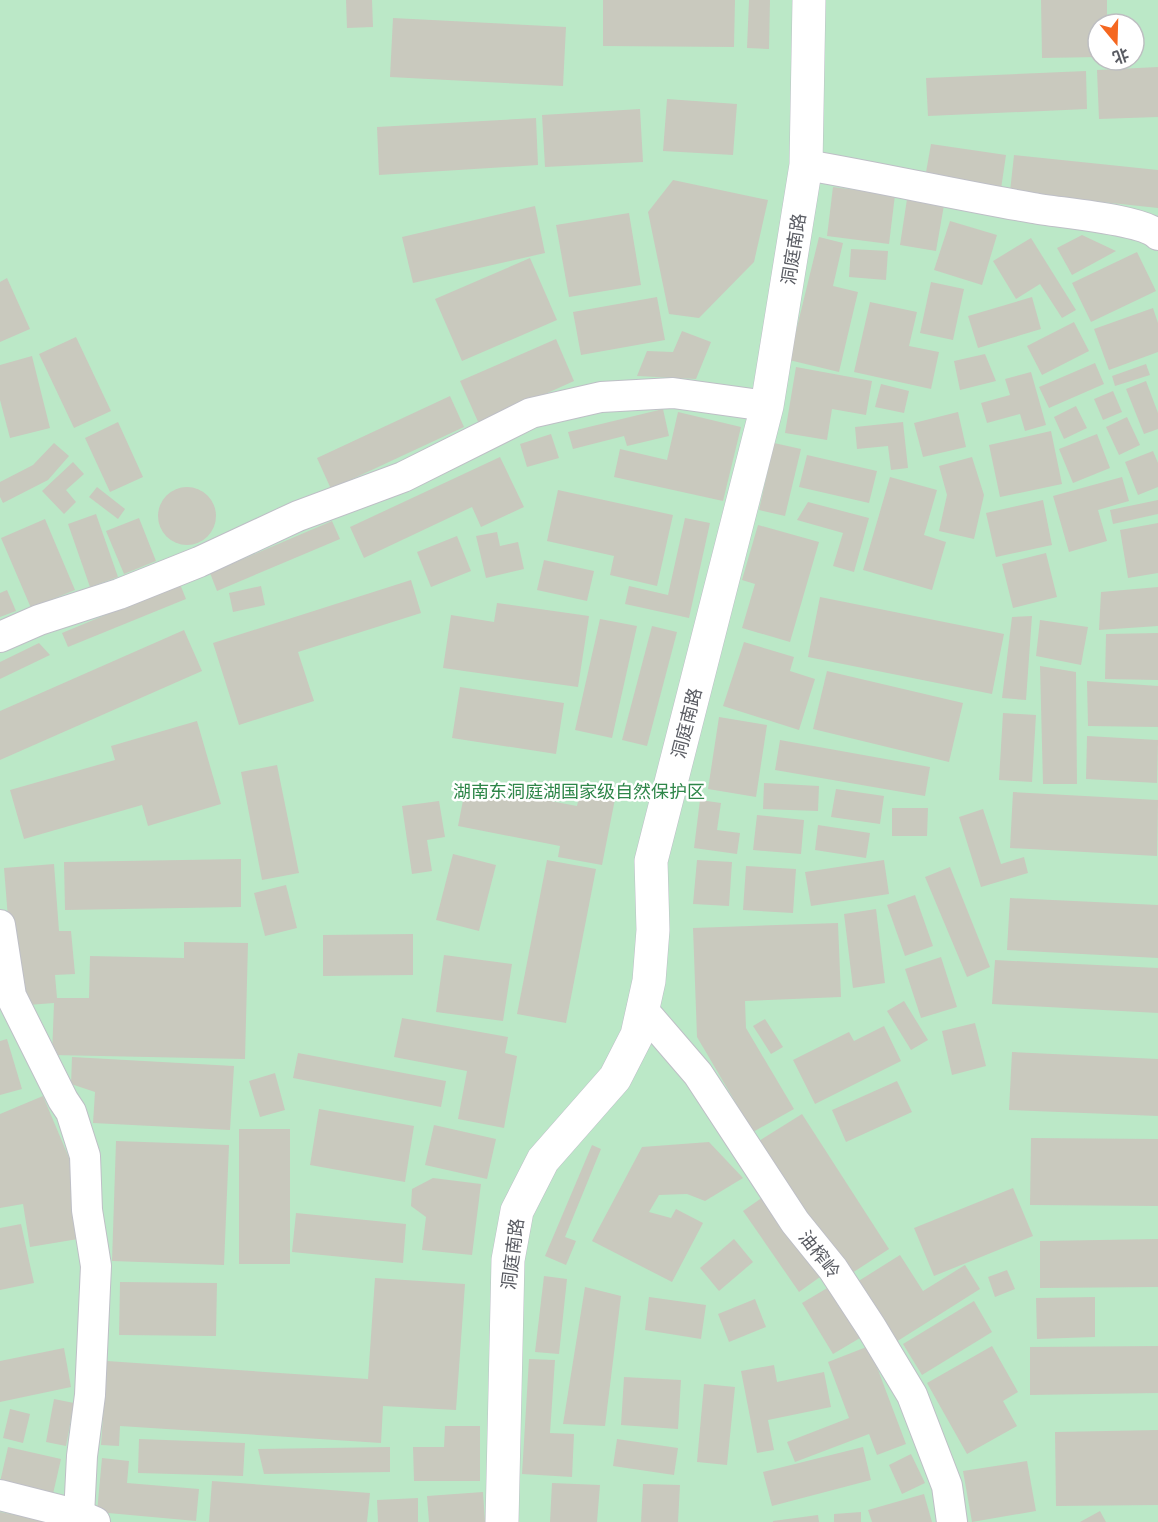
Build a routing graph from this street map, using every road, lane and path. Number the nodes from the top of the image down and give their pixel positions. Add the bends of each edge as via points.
1 (809, 0) edge
2 (806, 165) junction
3 (1158, 236) edge
4 (767, 406) junction
5 (0, 638) edge
6 (0, 925) edge
7 (642, 1009) junction
8 (0, 1495) edge
9 (87, 1518) edge
10 (502, 1522) edge
11 (952, 1522) edge

1 - 2 main road, 洞庭南路
2 - 3 street via 1108,219
2 - 4 main road, 洞庭南路
4 - 5 street via 673,393 601,397 531,413 402,477 298,516 199,562
4 - 7 main road, 洞庭南路 via 651,861 649,981
6 - 9 street via 11,996 71,1112 86,1156 87,1210 96,1266 90,1395 82,1456
7 - 10 main road, 洞庭南路 via 637,1035 615,1078 543,1160 517,1211 508,1260
7 - 11 street, 油榨岭 via 698,1074 895,1366 912,1395 947,1486
8 - 9 street

